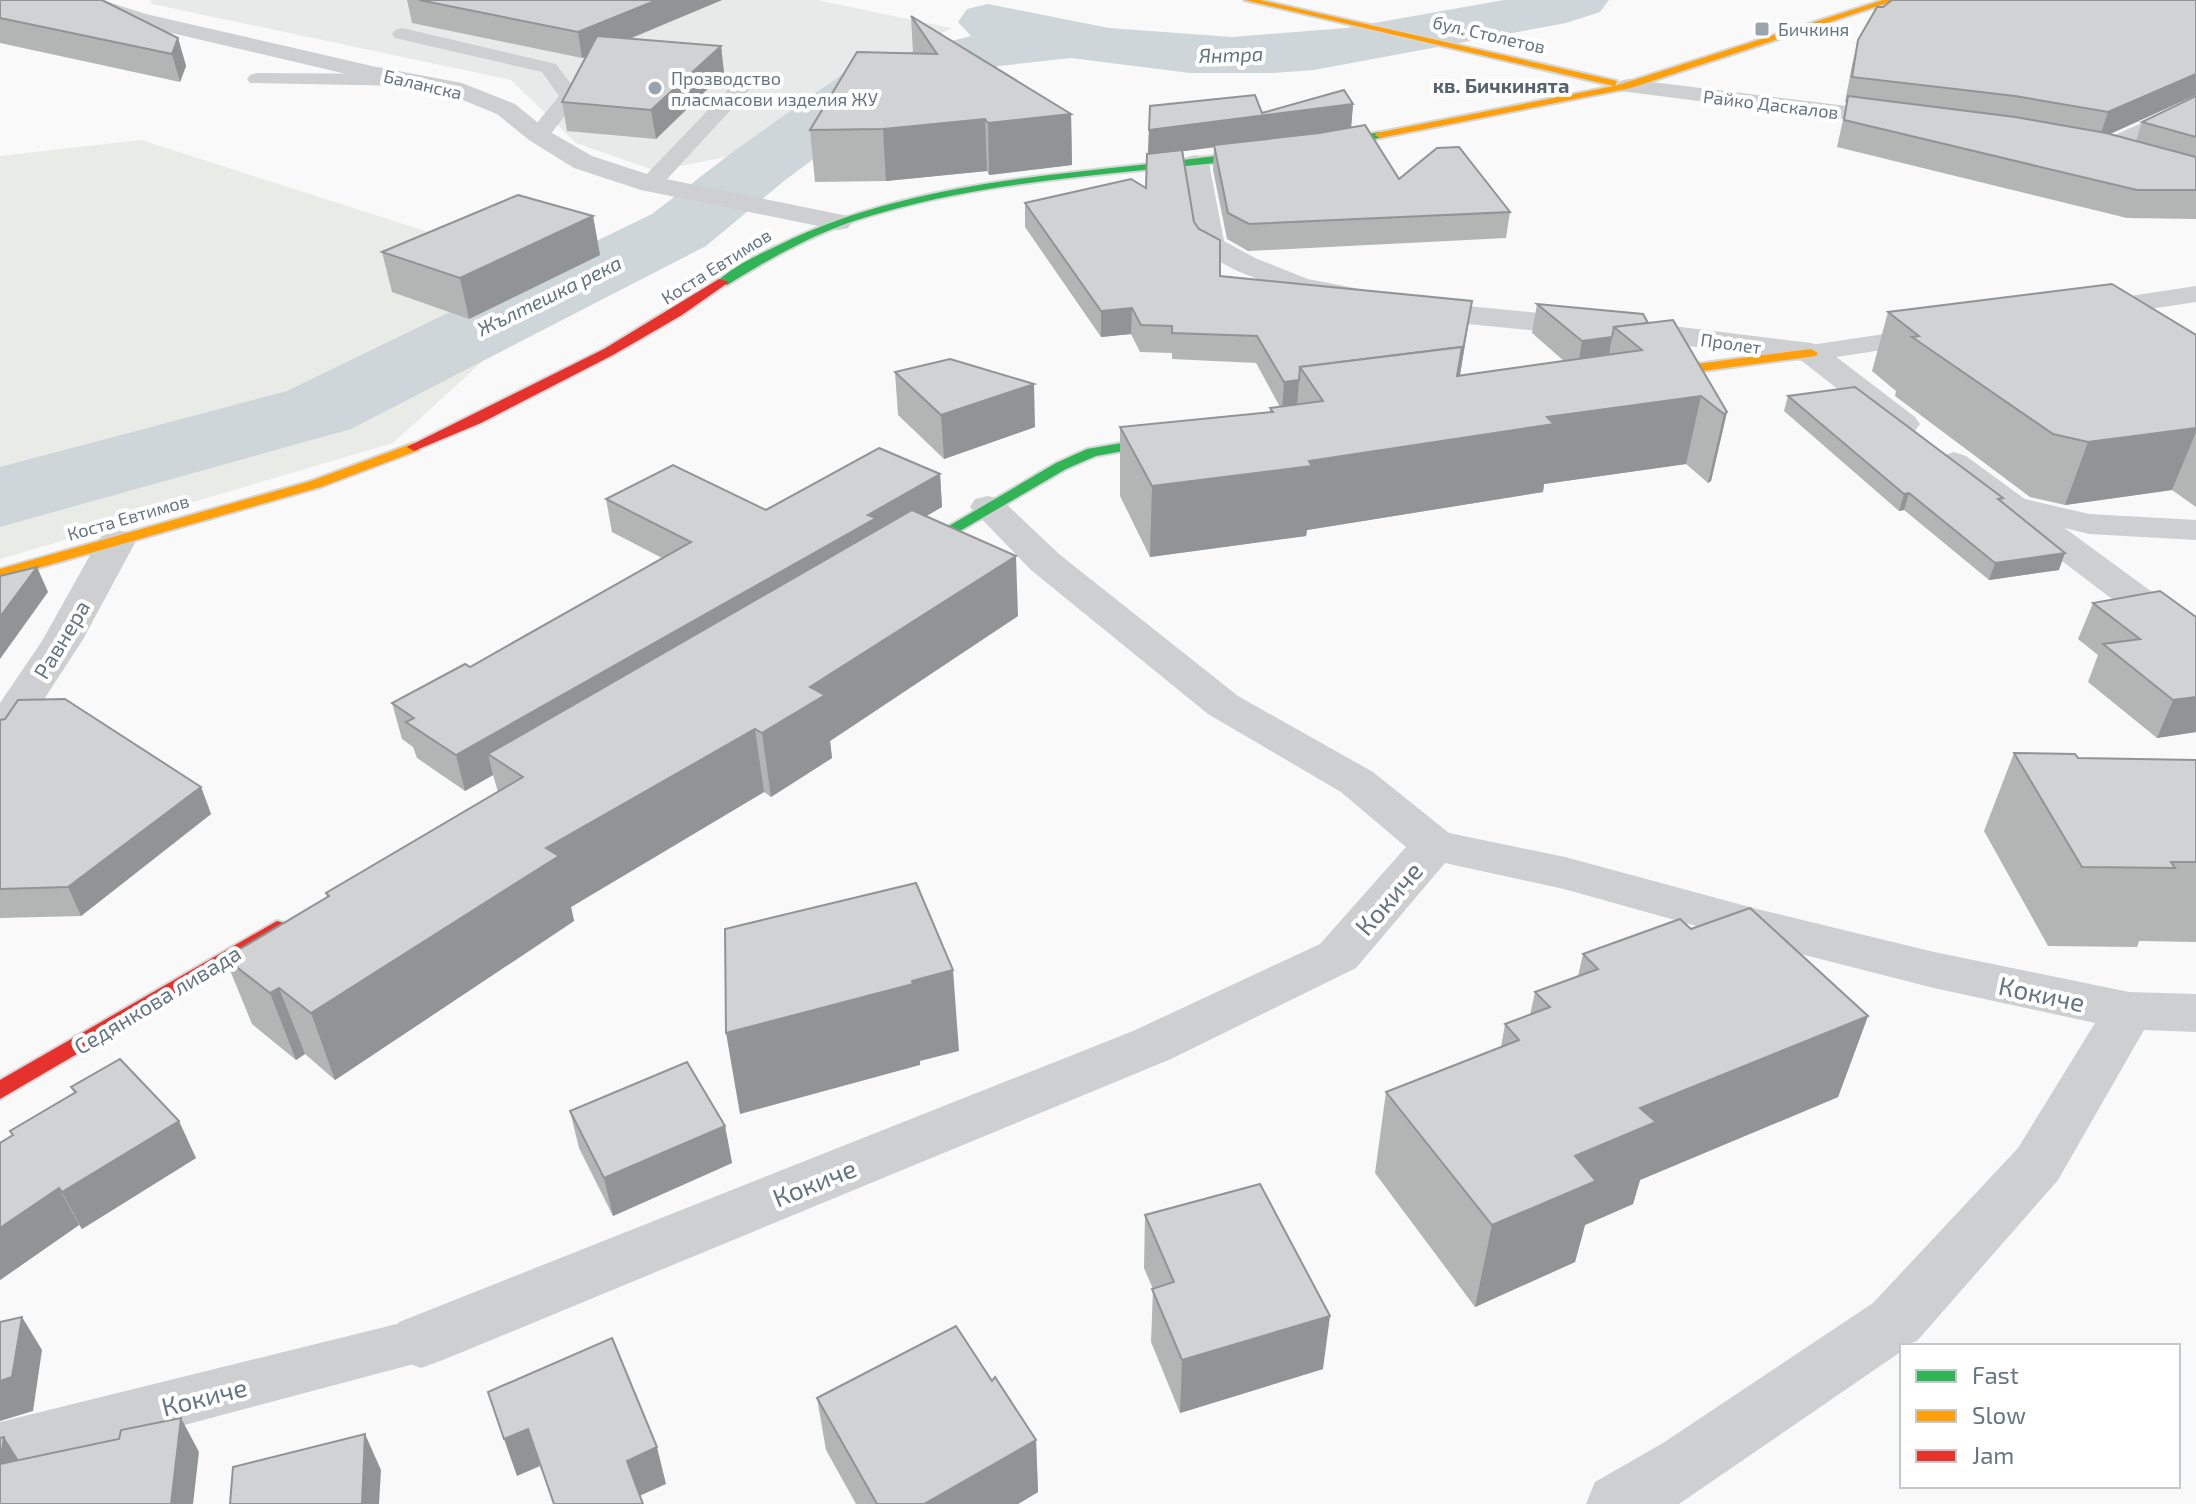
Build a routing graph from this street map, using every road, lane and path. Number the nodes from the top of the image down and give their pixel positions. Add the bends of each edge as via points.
1 (86, 0) edge
2 (1248, 0) edge
3 (1892, 0) edge
4 (402, 34) dead end
5 (257, 79) dead end
6 (409, 80) junction
7 (742, 86) dead end
8 (1628, 86) junction
9 (2196, 105) edge
10 (1930, 124) edge
11 (538, 135) junction
12 (2075, 145) edge
13 (2102, 150) junction
14 (2144, 162) edge
15 (1196, 163) junction
16 (662, 186) junction
17 (838, 222) junction
18 (2196, 294) edge
19 (2057, 315) edge
20 (1949, 332) edge
21 (1811, 353) junction
22 (1623, 378) edge
23 (1201, 434) edge
24 (2008, 504) junction
25 (988, 507) junction
26 (2196, 530) edge
27 (117, 541) junction
28 (878, 572) edge
29 (0, 574) edge
30 (2196, 643) edge
31 (0, 735) edge
32 (1434, 845) junction
33 (288, 921) edge
34 (2129, 1011) junction
35 (2196, 1013) edge
36 (0, 1091) edge
37 (421, 1341) joint
38 (0, 1448) edge
39 (1619, 1504) edge

1 - 6 street, Баланска via 141,19
2 - 8 main road, бул. Столетов
3 - 8 main road, Коста Евтимов
4 - 11 lane via 549,68 570,96
5 - 6 lane
6 - 11 street, Баланска via 454,88 506,109
7 - 16 lane
8 - 10 street, Райко Даскалов
8 - 15 main road, Коста Евтимов via 1317,147
9 - 13 street
11 - 16 street, Баланска via 583,162
12 - 13 street
13 - 14 street
15 - 17 main road, Коста Евтимов via 978,187 900,202
15 - 21 street, Пролет via 1210,245 1300,286 1427,311
16 - 17 street, Баланска
17 - 27 main road, Коста Евтимов via 747,266 678,314 605,355 446,435 316,484
18 - 19 lane
20 - 21 lane
21 - 22 main road
21 - 24 street
23 - 25 main road via 1092,452
24 - 26 lane via 2089,524
24 - 30 street
25 - 28 main road
25 - 32 street via 1045,562 1223,705 1357,782
27 - 29 main road, Коста Евтимов
27 - 31 street, Равнера via 62,641
32 - 34 street, Кокиче via 1565,873 1934,970
32 - 37 street, Кокиче via 1338,956 1152,1045
33 - 36 main road, Седянкова ливада
34 - 35 street
34 - 39 street via 2038,1164 1895,1322
37 - 38 lane, Кокиче

